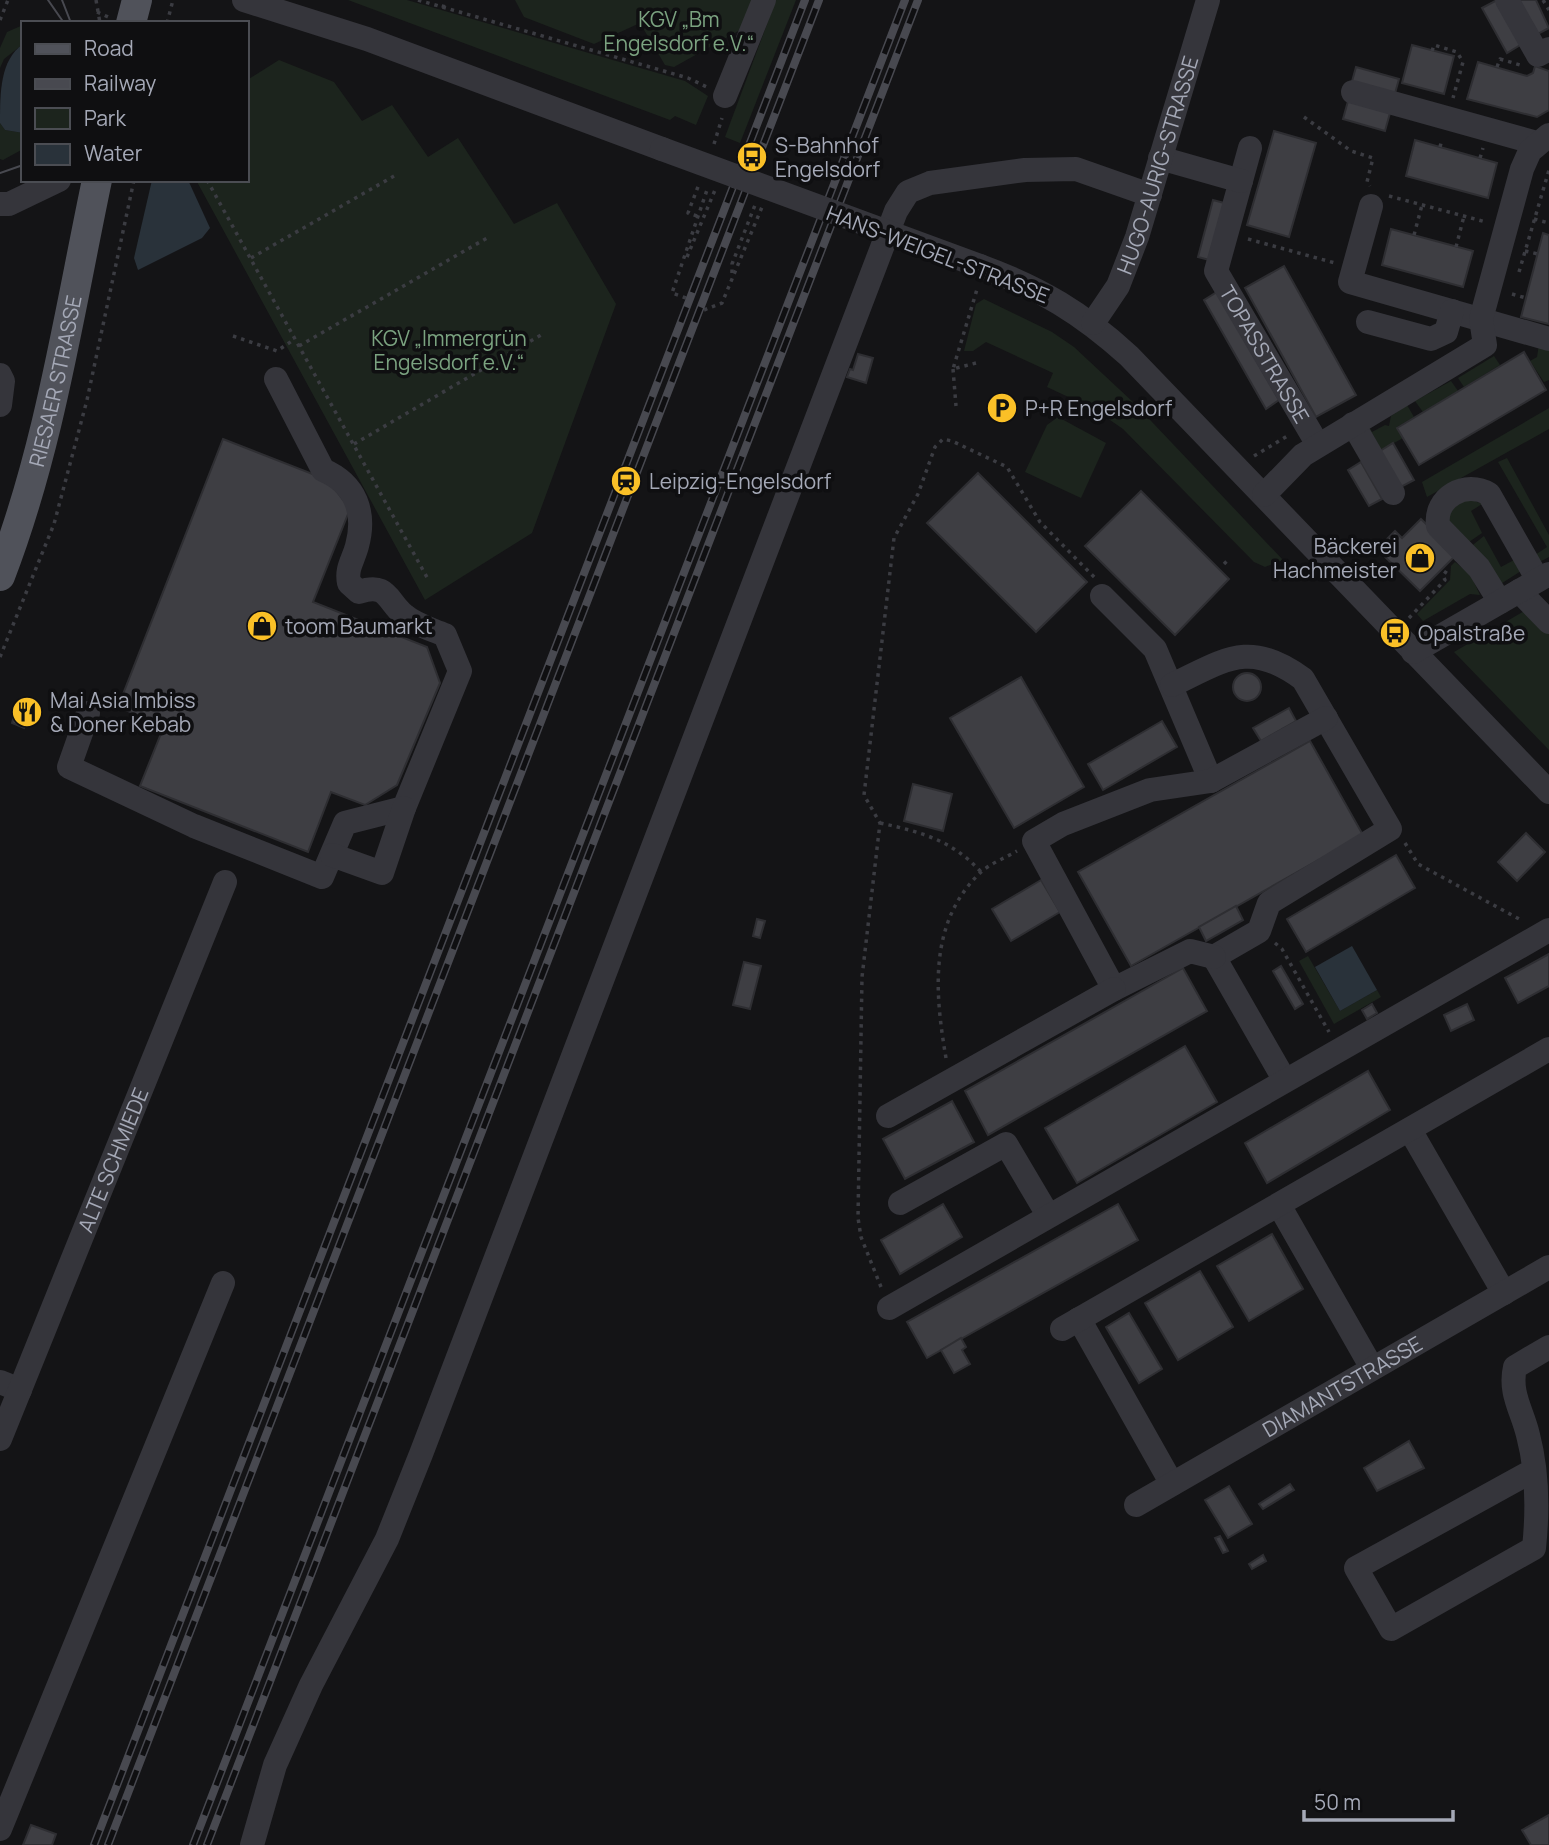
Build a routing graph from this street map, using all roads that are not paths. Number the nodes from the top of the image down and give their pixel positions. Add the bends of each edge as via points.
1 (137, 0) edge
2 (244, 0) edge
3 (764, 0) edge
4 (1208, 0) edge
5 (1507, 0) edge
6 (132, 21) edge
7 (1544, 52) edge
8 (1353, 92) dead end
9 (725, 96) road end
10 (1543, 139) edge
11 (1250, 148) dead end
12 (1160, 158) junction
13 (1241, 181) junction
14 (55, 182) edge
15 (97, 182) edge
16 (1150, 195) junction
17 (1378, 198) road end
18 (0, 204) edge
19 (1452, 311) junction
20 (1481, 319) junction
21 (1368, 322) dead end
22 (1093, 323) junction
23 (1549, 339) edge
24 (0, 375) edge
25 (276, 379) dead end
26 (0, 405) edge
27 (1353, 424) junction
28 (1318, 445) junction
29 (1393, 493) dead end
30 (1264, 495) junction
31 (0, 576) edge
32 (1527, 587) edge
33 (1102, 596) road end
34 (1549, 622) edge
35 (1413, 652) junction
36 (1172, 685) junction
37 (88, 713) dead end
38 (1326, 718) junction
39 (1211, 780) junction
40 (1549, 792) edge
41 (404, 808) junction
42 (332, 855) junction
43 (225, 882) dead end
44 (1541, 935) edge
45 (1214, 957) junction
46 (1114, 989) junction
47 (1549, 1049) edge
48 (1284, 1079) junction
49 (888, 1116) dead end
50 (1410, 1130) junction
51 (900, 1203) dead end
52 (1279, 1205) junction
53 (1048, 1216) junction
54 (1549, 1267) edge
55 (223, 1283) dead end
56 (1504, 1293) junction
57 (889, 1308) road end
58 (1549, 1348) edge
59 (1372, 1368) junction
60 (10, 1386) edge
61 (0, 1439) edge
62 (1534, 1470) junction
63 (1172, 1483) junction
64 (1136, 1505) dead end
65 (0, 1829) edge
66 (251, 1845) edge

1 - 6 main road
2 - 22 street, HANS-WEIGEL-STRASSE, bridge via 367,39 982,267 1043,292
3 - 9 street
4 - 12 street, HUGO-AURIG-STRASSE
5 - 7 street
8 - 10 street, TOPASSTRASSE
10 - 20 street, TOPASSTRASSE via 1522,169
11 - 13 street, TOPASSTRASSE
12 - 13 street
12 - 16 street, HUGO-AURIG-STRASSE
13 - 28 street, TOPASSTRASSE via 1216,271
14 - 18 street
15 - 31 main road, RIESAER STRASSE via 43,439
16 - 22 street, HUGO-AURIG-STRASSE via 1118,286
16 - 66 street via 1076,169 1025,170 930,183 908,192 896,211 421,1454 387,1539 275,1765
17 - 19 street via 1350,282
19 - 20 street
19 - 21 street via 1446,332 1431,340
20 - 23 street
20 - 27 street, TOPASSTRASSE via 1485,345
22 - 30 street, HANS-WEIGEL-STRASSE
24 - 26 street
25 - 41 street via 323,470 352,489 360,508 357,548 346,571 349,583 359,592 380,590 413,622 445,635 460,671
27 - 28 street, TOPASSTRASSE
27 - 29 street
28 - 30 street, TOPASSTRASSE
30 - 35 street, HANS-WEIGEL-STRASSE
32 - 32 street via 1479,568 1438,526 1441,507 1453,493 1469,487 1489,494
32 - 34 street
32 - 35 street
33 - 36 street via 1155,649
35 - 40 street, HANS-WEIGEL-STRASSE
36 - 38 street via 1232,656 1259,658 1284,665 1303,680
36 - 39 street
37 - 42 street via 68,767 194,826 323,877
38 - 39 street
38 - 45 street via 1390,830 1269,903 1259,931
39 - 46 street via 1150,790 1063,824 1034,841
41 - 42 street via 345,823
41 - 42 street via 382,873
43 - 60 street, ALTE SCHMIEDE
44 - 48 street
45 - 46 street via 1190,951
45 - 48 street
46 - 49 street
47 - 50 street
48 - 53 street
50 - 52 street
50 - 56 street
51 - 53 street via 1006,1144
52 - 59 street
52 - 63 street via 1070,1324
53 - 57 street
54 - 56 street, DIAMANTSTRASSE
55 - 65 street
56 - 59 street, DIAMANTSTRASSE
58 - 62 street via 1515,1367 1511,1384 1528,1434
59 - 63 street, DIAMANTSTRASSE
60 - 61 street, ALTE SCHMIEDE
62 - 62 street via 1356,1569 1391,1629 1534,1548 1539,1505
63 - 64 street, DIAMANTSTRASSE

